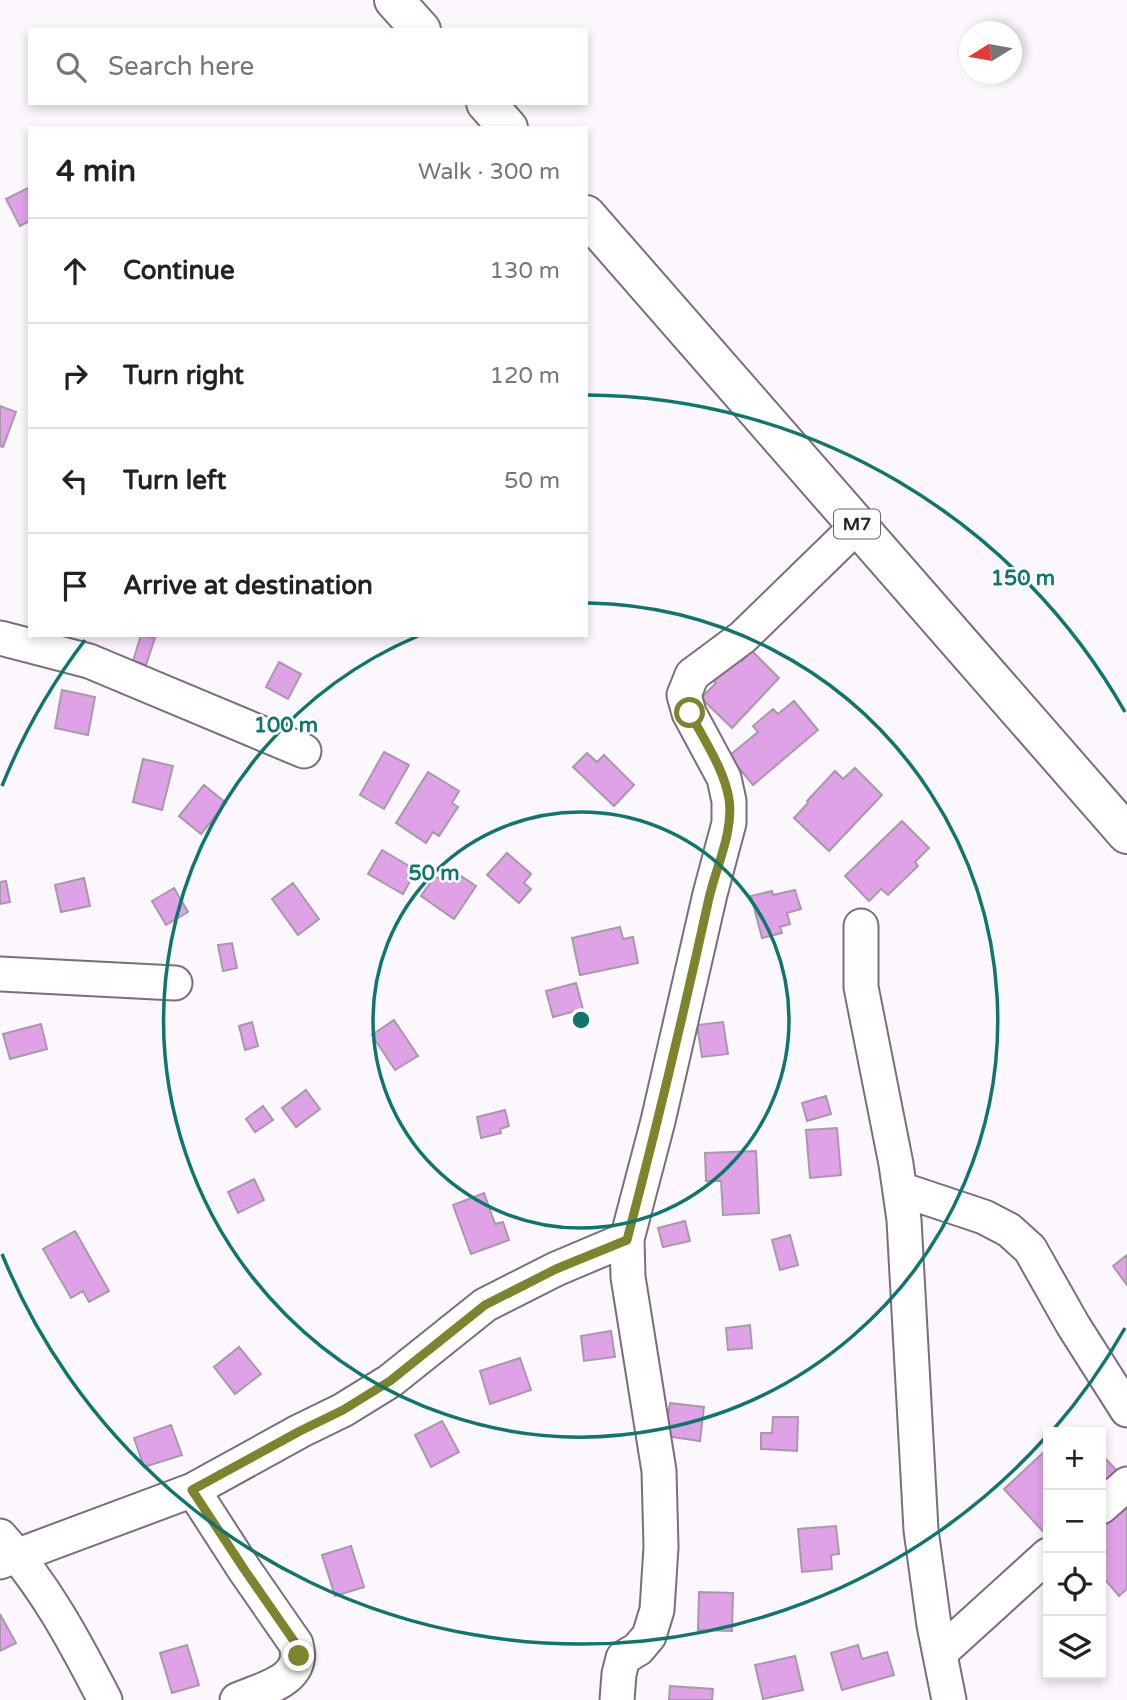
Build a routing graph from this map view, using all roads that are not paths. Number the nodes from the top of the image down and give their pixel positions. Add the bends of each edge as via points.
1 (394, 0) edge
2 (419, 28) edge
3 (488, 105) edge
4 (506, 126) edge
5 (588, 217) edge
6 (858, 526) junction
7 (0, 638) edge
8 (304, 751) dead end
9 (1127, 834) edge
10 (861, 926) dead end
11 (0, 974) edge
12 (175, 983) dead end
13 (900, 1189) junction
14 (627, 1240) junction
15 (1127, 1410) edge
16 (1127, 1483) edge
17 (192, 1490) junction
18 (1106, 1502) edge
19 (6, 1551) edge
20 (1043, 1560) edge
21 (940, 1653) junction
22 (106, 1700) edge
23 (237, 1700) edge
24 (617, 1700) edge
25 (949, 1700) edge

1 - 2 main road
3 - 4 main road
5 - 6 main road, M7
6 - 9 main road, M7
6 - 14 street via 743,637 692,675 684,695 724,778 729,823
7 - 8 street via 89,661
10 - 13 street via 861,987
11 - 12 street
13 - 15 street via 984,1217 1009,1230 1030,1249
13 - 21 street via 921,1530
14 - 17 street via 485,1305 390,1381
14 - 24 street via 628,1277 659,1471 660,1547 657,1611 649,1636 623,1658
16 - 18 street
17 - 19 street
17 - 23 street via 296,1644 299,1656 295,1670 277,1683
19 - 22 street via 64,1621
20 - 21 street
21 - 25 street

